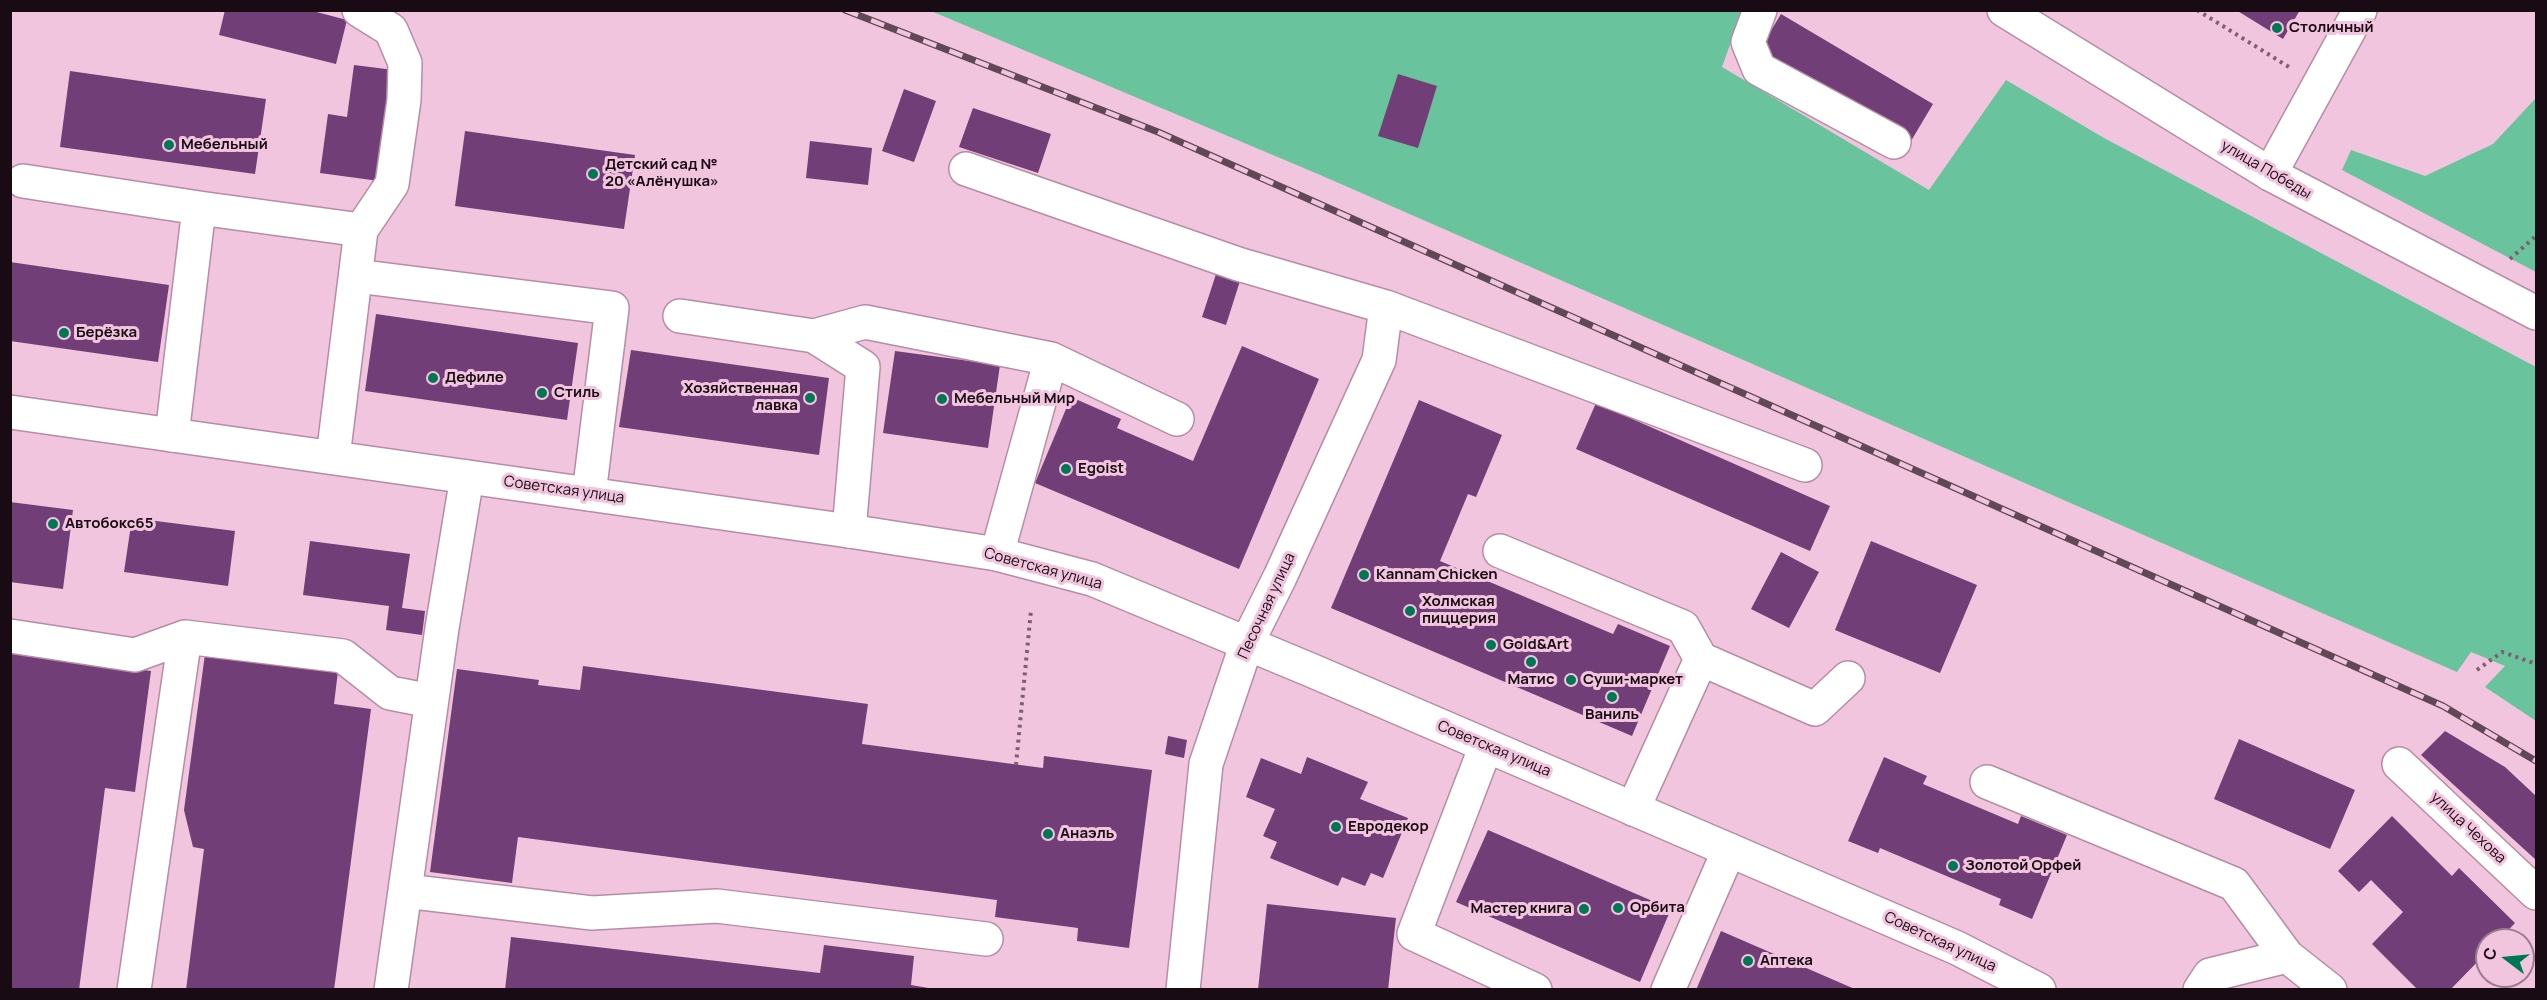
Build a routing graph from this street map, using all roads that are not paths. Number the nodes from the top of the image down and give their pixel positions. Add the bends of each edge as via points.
1 (359, 10) edge
2 (1760, 10) edge
3 (2004, 10) edge
4 (2360, 10) edge
5 (1894, 142) dead end
6 (966, 169) dead end
7 (2270, 174) junction
8 (23, 182) dead end
9 (199, 208) junction
10 (362, 230) junction
11 (356, 276) junction
12 (1386, 307) junction
13 (2536, 313) edge
14 (680, 316) dead end
15 (814, 336) junction
16 (1051, 359) junction
17 (10, 412) edge
18 (1178, 419) dead end
19 (172, 435) junction
20 (333, 457) junction
21 (1805, 465) dead end
22 (467, 477) junction
23 (589, 494) junction
24 (849, 531) junction
25 (1500, 551) dead end
26 (997, 554) junction
27 (10, 636) edge
28 (185, 637) junction
29 (1246, 643) junction
30 (1701, 659) junction
31 (1848, 678) dead end
32 (431, 701) junction
33 (1486, 746) junction
34 (2399, 764) dead end
35 (1987, 782) dead end
36 (1633, 809) junction
37 (1729, 850) junction
38 (405, 891) junction
39 (2536, 893) edge
40 (986, 939) dead end
41 (2288, 956) junction
42 (134, 990) edge
43 (391, 990) edge
44 (1183, 990) edge
45 (1535, 990) edge
46 (1668, 990) edge
47 (2038, 990) edge
48 (2200, 990) edge
49 (2330, 990) edge

1 - 10 main road via 391,30 405,63 392,184
2 - 5 main road via 1748,42 1759,69
3 - 7 main road, улица Победы
4 - 7 main road
6 - 12 main road via 1238,264
7 - 13 main road, улица Победы
8 - 9 main road
9 - 10 main road
9 - 19 main road
10 - 11 main road
11 - 20 main road
11 - 23 main road via 612,308
12 - 21 main road
12 - 29 main road, Песочная улица via 1379,360
14 - 15 main road
15 - 16 main road via 865,322
15 - 24 main road via 863,367
16 - 18 main road
16 - 26 main road
17 - 19 main road, Советская улица
19 - 20 main road, Советская улица
20 - 22 main road, Советская улица
22 - 23 main road, Советская улица
22 - 32 main road
23 - 24 main road, Советская улица
24 - 26 main road, Советская улица
25 - 30 main road via 1683,627
26 - 29 main road, Советская улица via 1092,579
27 - 28 main road via 135,655
28 - 32 main road via 343,656 390,693
28 - 42 main road
29 - 33 main road, Советская улица
29 - 44 main road, Песочная улица via 1206,764
30 - 31 main road via 1815,709
30 - 36 main road
32 - 38 main road
33 - 36 main road, Советская улица
33 - 45 main road via 1414,934
34 - 39 main road, улица Чехова
35 - 41 main road via 2234,884
36 - 37 main road, Советская улица
37 - 46 main road
37 - 47 main road, Советская улица via 1957,948
38 - 40 main road via 592,913 717,906
38 - 43 main road
41 - 48 main road via 2210,975
41 - 49 main road

